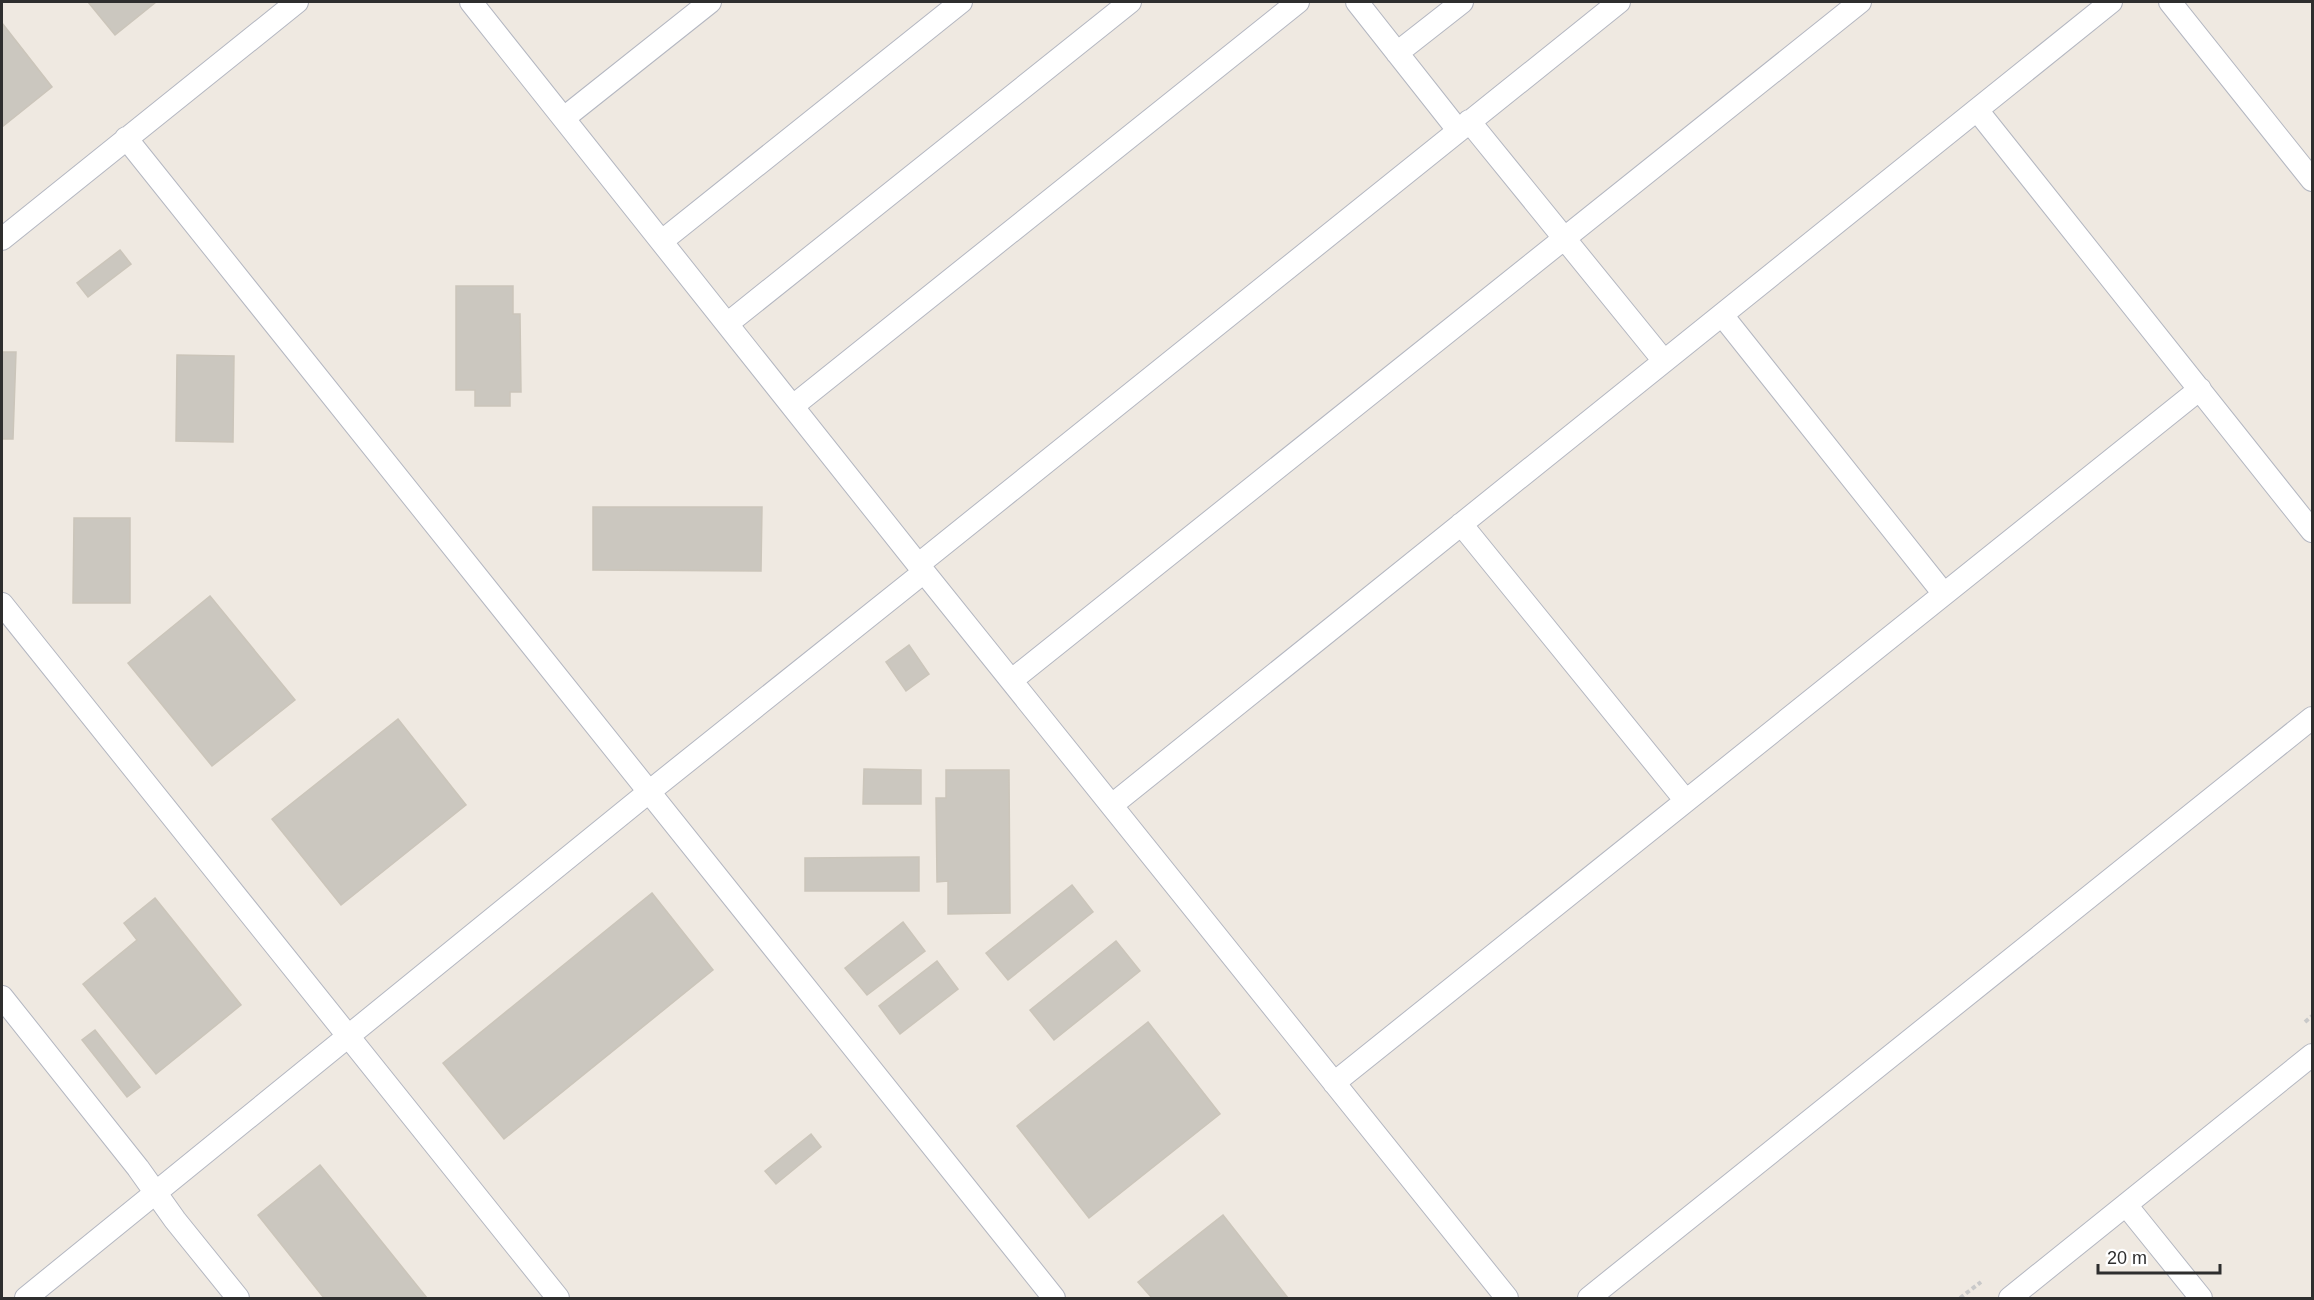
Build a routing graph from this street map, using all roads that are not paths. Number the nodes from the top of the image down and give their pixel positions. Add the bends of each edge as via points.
1 (297, 2) edge
2 (471, 2) edge
3 (710, 2) edge
4 (961, 2) edge
5 (1130, 2) edge
6 (1298, 2) edge
7 (1357, 2) edge
8 (1462, 2) edge
9 (1619, 2) edge
10 (1860, 2) edge
11 (2111, 2) edge
12 (2170, 2) edge
13 (1397, 53) junction
14 (1977, 110) junction
15 (564, 118) junction
16 (1463, 126) junction
17 (126, 138) junction
18 (2313, 180) edge
19 (1564, 238) junction
20 (2, 239) edge
21 (662, 241) junction
22 (1722, 315) junction
23 (727, 324) junction
24 (1664, 361) junction
25 (2200, 389) junction
26 (793, 406) junction
27 (1461, 524) junction
28 (2313, 531) edge
29 (921, 568) junction
30 (1944, 594) junction
31 (2, 604) edge
32 (1012, 680) junction
33 (2313, 718) edge
34 (650, 791) junction
35 (1686, 801) junction
36 (1112, 806) junction
37 (2, 997) edge
38 (348, 1036) junction
39 (2313, 1055) edge
40 (1334, 1083) junction
41 (156, 1192) junction
42 (2126, 1205) junction
43 (26, 1299) edge
44 (238, 1299) edge
45 (558, 1299) edge
46 (1054, 1299) edge
47 (1507, 1299) edge
48 (1589, 1299) edge
49 (2010, 1299) edge
50 (2201, 1299) edge

1 - 17 lane
2 - 15 lane
3 - 15 lane
4 - 21 lane
5 - 23 lane
6 - 26 lane
7 - 13 lane
8 - 13 lane
9 - 16 lane
10 - 19 lane
11 - 14 lane
12 - 18 lane
13 - 16 lane
14 - 22 lane
14 - 25 lane
15 - 21 lane
16 - 19 lane
16 - 29 lane
17 - 20 lane
17 - 34 lane
19 - 24 lane
19 - 32 lane
21 - 23 lane
22 - 24 lane
22 - 30 lane
23 - 26 lane
24 - 27 lane
25 - 28 lane
25 - 30 lane
26 - 29 lane
27 - 35 lane
27 - 36 lane
29 - 32 lane
29 - 34 lane
30 - 35 lane
31 - 38 lane
32 - 36 lane
33 - 48 lane
34 - 38 lane
34 - 46 lane
35 - 40 lane
36 - 40 lane
37 - 41 lane
38 - 41 lane
38 - 45 lane
39 - 42 lane
40 - 47 lane
41 - 43 lane
41 - 44 lane
42 - 49 lane
42 - 50 lane

